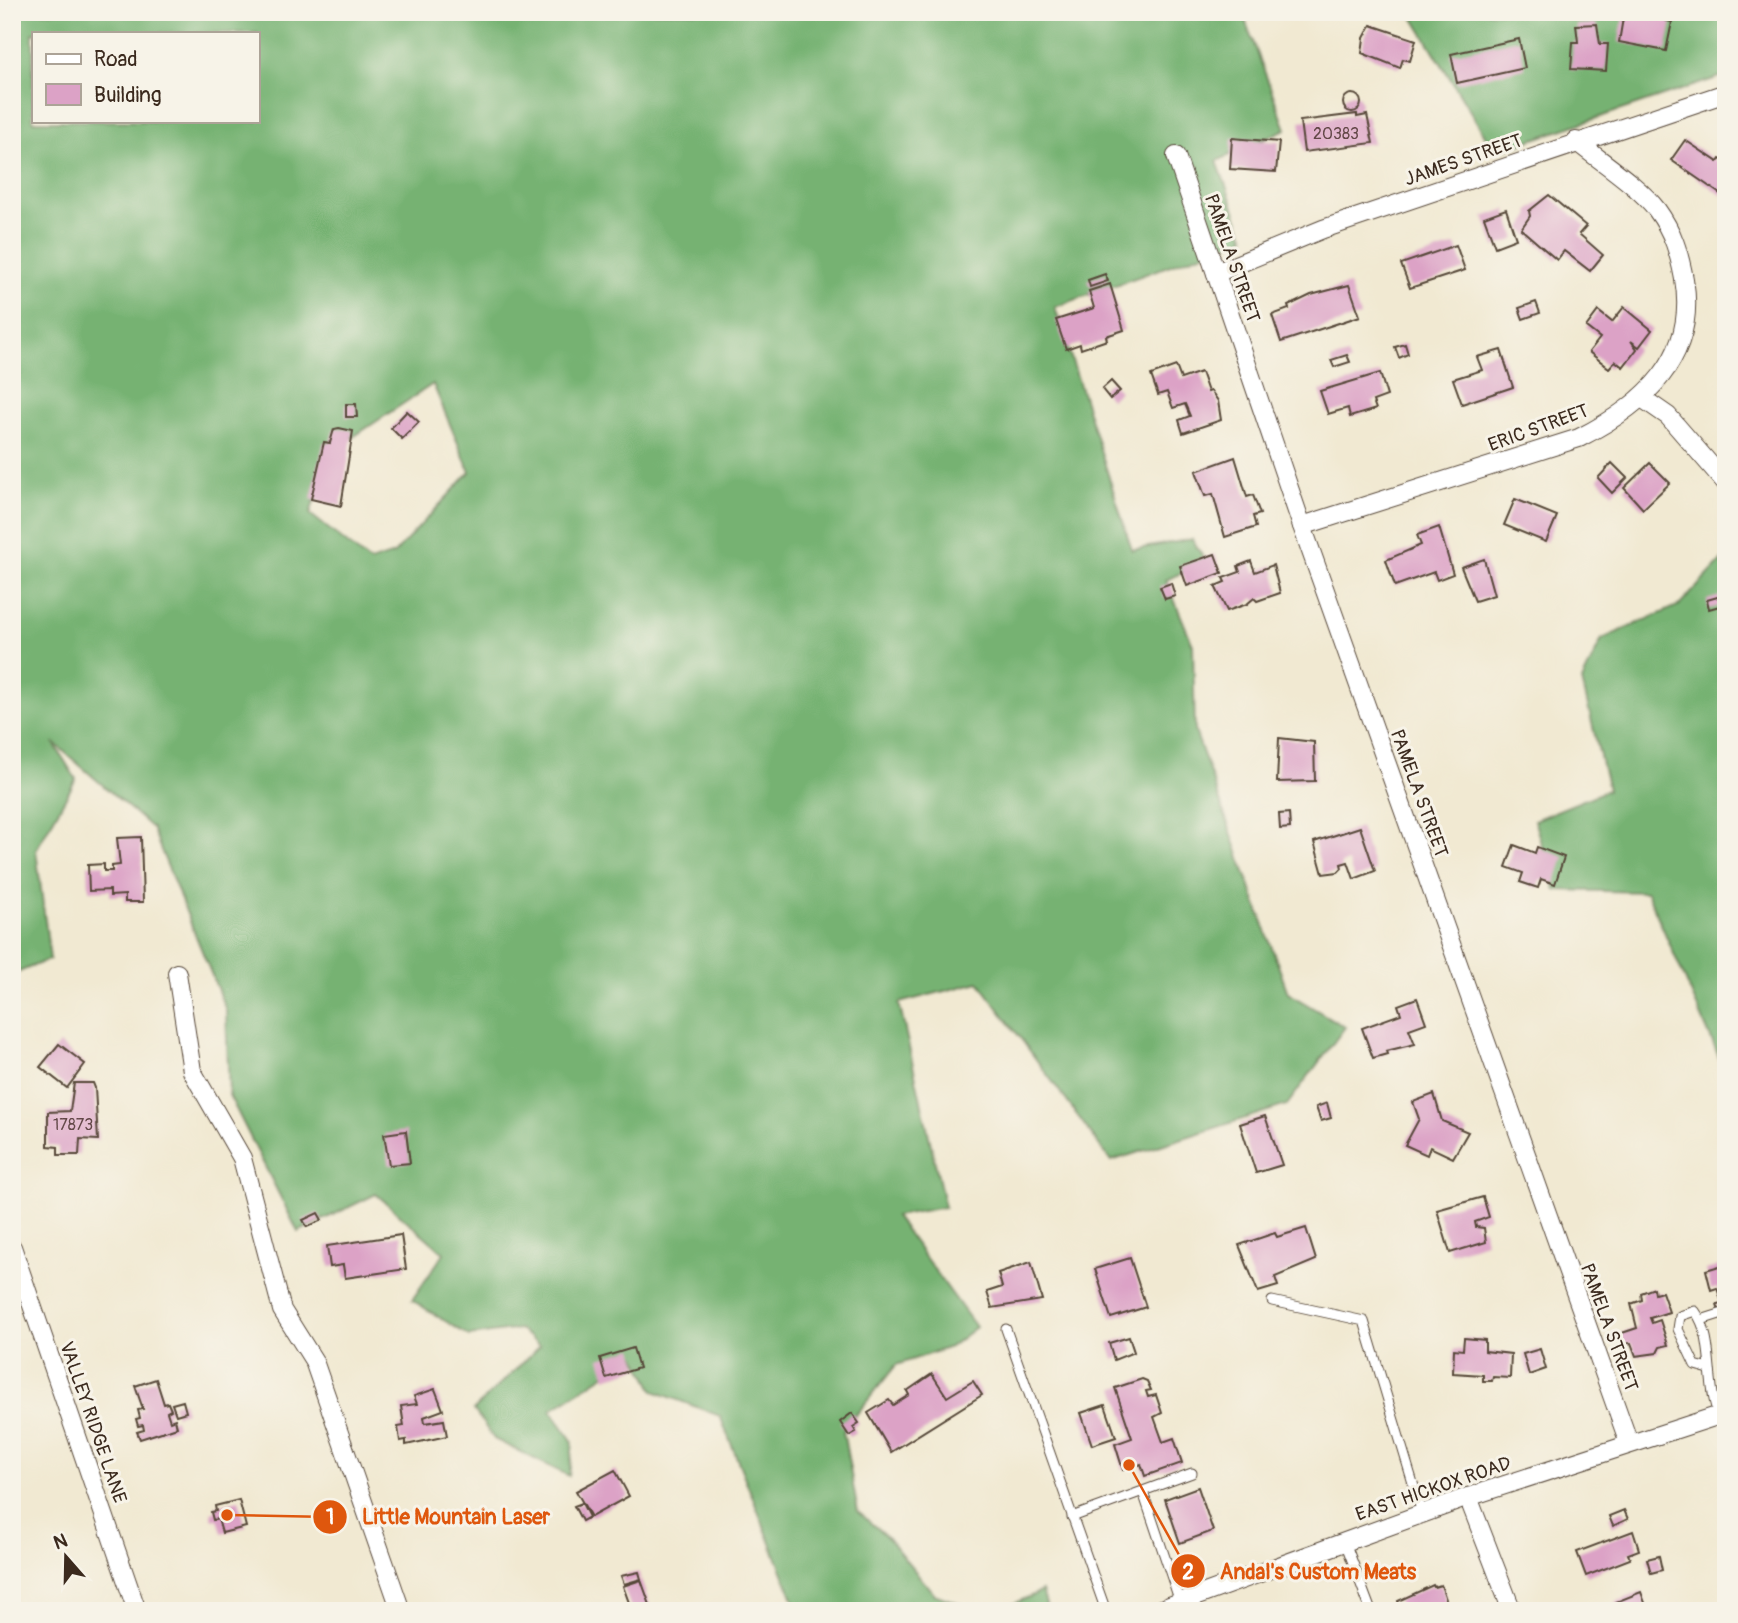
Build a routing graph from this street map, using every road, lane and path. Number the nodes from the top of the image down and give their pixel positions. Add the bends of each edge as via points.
1 (1726, 93) edge
2 (1576, 141) junction
3 (1176, 156) dead end
4 (1216, 273) junction
5 (1642, 398) junction
6 (1726, 483) edge
7 (1302, 526) junction
8 (177, 973) dead end
9 (12, 1247) edge
10 (1272, 1301) dead end
11 (1726, 1312) edge
12 (1701, 1320) junction
13 (1006, 1329) dead end
14 (1709, 1368) junction
15 (1723, 1419) edge
16 (1629, 1443) junction
17 (1192, 1473) dead end
18 (1143, 1492) junction
19 (1468, 1497) junction
20 (1422, 1513) junction
21 (1072, 1517) junction
22 (1345, 1542) junction
23 (1180, 1602) junction
24 (137, 1611) edge
25 (401, 1611) edge
26 (1106, 1611) edge
27 (1156, 1611) edge
28 (1371, 1611) edge
29 (1512, 1611) edge

1 - 2 street, JAMES STREET
2 - 4 street, JAMES STREET via 1323,229
2 - 5 street, ERIC STREET via 1656,208 1678,244 1687,295 1685,328 1666,370
3 - 4 street, PAMELA STREET
4 - 7 street, PAMELA STREET
5 - 6 street via 1668,416
5 - 7 street, ERIC STREET via 1579,438
7 - 16 street, PAMELA STREET
8 - 25 street via 192,1071 243,1158 282,1310 314,1361
9 - 24 street, VALLEY RIDGE LANE
10 - 20 lane via 1364,1321
11 - 12 lane
12 - 14 lane
12 - 14 lane via 1695,1311 1689,1311 1680,1316 1678,1329 1695,1366
13 - 21 lane
14 - 15 lane
15 - 16 street, EAST HICKOX ROAD
16 - 19 street, EAST HICKOX ROAD
17 - 18 lane
18 - 21 lane
18 - 23 lane
19 - 20 street, EAST HICKOX ROAD
19 - 29 street
20 - 22 street, EAST HICKOX ROAD
21 - 26 lane
22 - 23 street, EAST HICKOX ROAD
22 - 28 lane
23 - 27 street, EAST HICKOX ROAD

